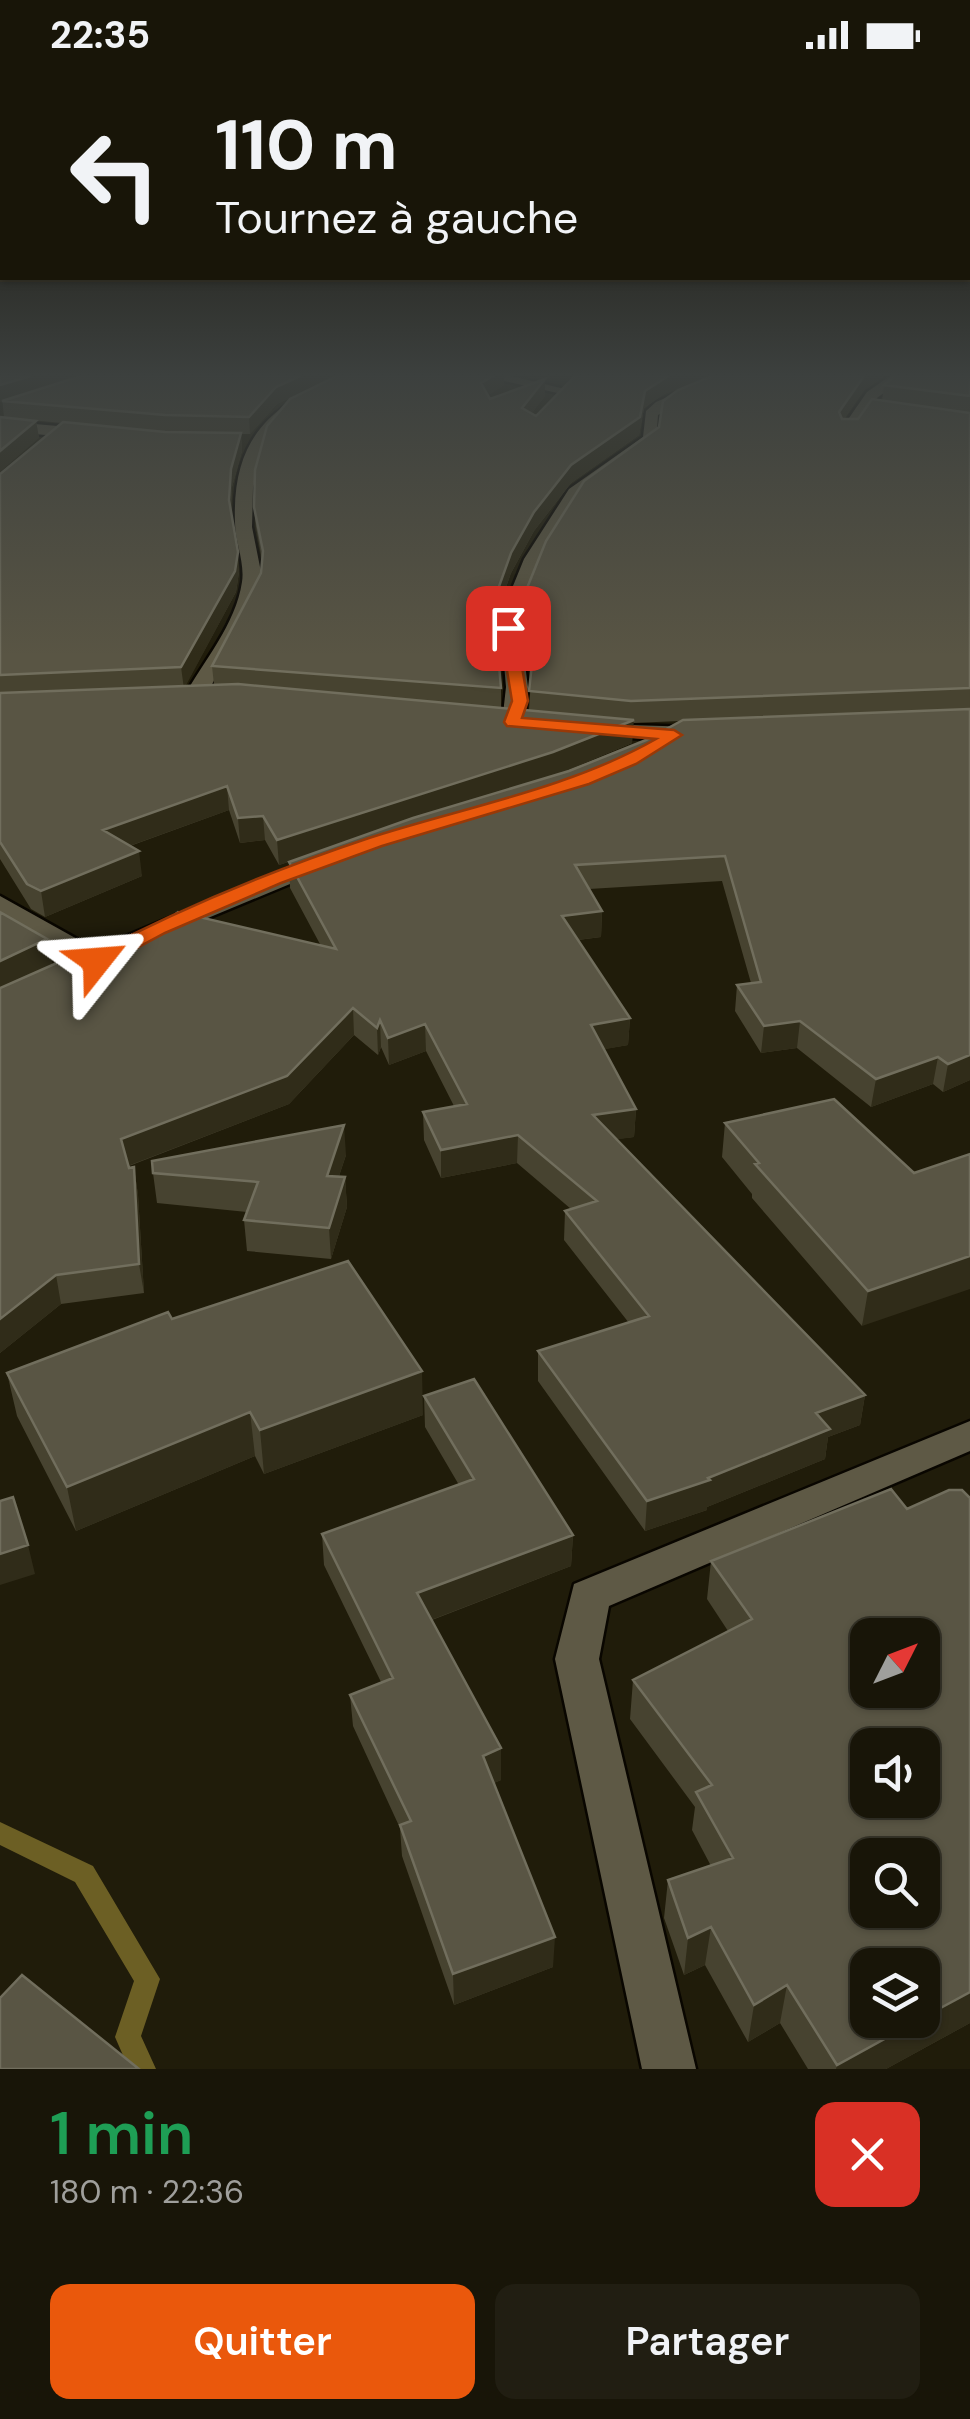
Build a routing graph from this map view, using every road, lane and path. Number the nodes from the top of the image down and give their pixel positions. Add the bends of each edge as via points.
1 (247, 469) edge
2 (607, 469) edge
3 (225, 698) edge
4 (513, 723) edge
5 (571, 728) edge
6 (714, 733) edge
7 (674, 735) junction
8 (630, 760) edge
9 (359, 848) edge
10 (0, 904) edge
11 (97, 961) junction
12 (0, 1005) edge
13 (970, 1435) edge
14 (669, 2069) edge

1 - 3 street via 243,522 252,582 184,698
2 - 4 street via 564,506 511,609 520,701
5 - 7 street
6 - 7 street
7 - 8 street
9 - 11 street via 208,907
10 - 11 street
11 - 12 street
13 - 14 street via 590,1596 576,1659

